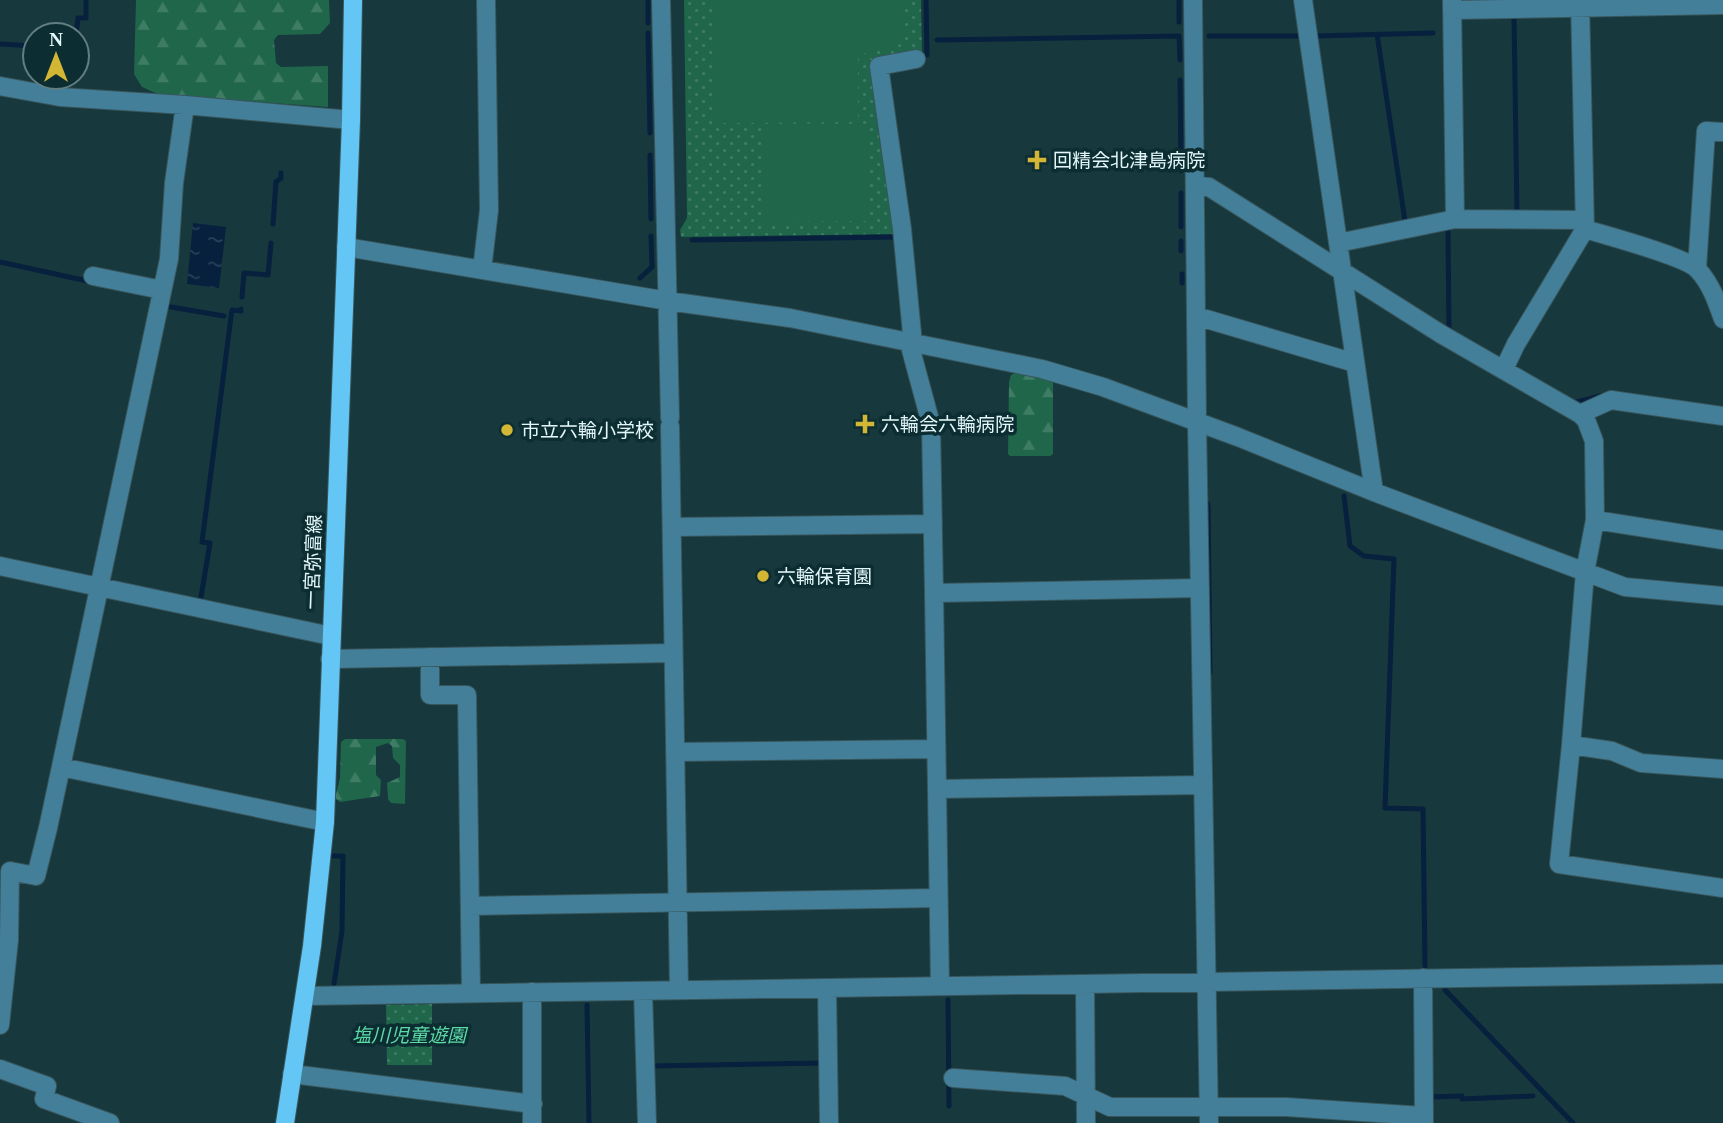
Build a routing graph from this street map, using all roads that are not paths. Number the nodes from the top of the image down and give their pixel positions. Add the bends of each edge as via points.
1 (353, 0) edge
2 (486, 0) edge
3 (661, 0) edge
4 (1193, 0) edge
5 (1303, 0) edge
6 (1580, 4) edge
7 (1452, 5) edge
8 (1723, 5) edge
9 (916, 59) dead end
10 (0, 86) edge
11 (186, 105) junction
12 (351, 120) junction
13 (1723, 132) edge
14 (1195, 185) junction
15 (1455, 219) junction
16 (1584, 224) junction
17 (1338, 243) junction
18 (346, 247) junction
19 (1697, 268) junction
20 (482, 270) junction
21 (1342, 274) junction
22 (93, 276) dead end
23 (162, 290) junction
24 (1719, 293) edge
25 (668, 301) junction
26 (1196, 316) junction
27 (1723, 319) edge
28 (913, 344) junction
29 (1355, 363) junction
30 (1504, 369) junction
31 (1580, 414) junction
32 (1723, 416) edge
33 (1197, 423) junction
34 (1374, 492) junction
35 (1595, 520) junction
36 (933, 524) junction
37 (671, 527) junction
38 (1723, 540) edge
39 (0, 566) edge
40 (1585, 572) junction
41 (99, 587) junction
42 (1200, 587) junction
43 (934, 593) junction
44 (1723, 596) edge
45 (331, 636) junction
46 (673, 653) junction
47 (430, 657) junction
48 (330, 659) junction
49 (1571, 746) junction
50 (936, 749) junction
51 (675, 752) junction
52 (61, 767) junction
53 (1723, 769) edge
54 (1203, 785) junction
55 (937, 789) junction
56 (325, 822) junction
57 (5, 870) edge
58 (1723, 888) edge
59 (939, 898) junction
60 (678, 902) junction
61 (470, 906) junction
62 (1723, 974) edge
63 (1423, 978) junction
64 (1206, 982) junction
65 (1085, 984) junction
66 (940, 986) junction
67 (827, 988) junction
68 (679, 990) junction
69 (643, 991) junction
70 (532, 992) junction
71 (471, 993) junction
72 (305, 996) junction
73 (0, 1025) edge
74 (0, 1069) edge
75 (292, 1074) junction
76 (953, 1078) dead end
77 (1086, 1094) junction
78 (533, 1104) junction
79 (1209, 1115) edge
80 (1286, 1115) edge
81 (73, 1116) edge
82 (1424, 1119) edge
83 (110, 1123) edge
84 (285, 1123) edge
85 (532, 1123) edge
86 (647, 1123) edge
87 (829, 1123) edge
88 (1086, 1123) edge

1 - 12 main road, 一宮弥富線
2 - 20 street via 489,211
3 - 25 street
4 - 14 street
5 - 17 street
6 - 7 street
6 - 8 street
6 - 16 street
7 - 15 street
9 - 28 street via 879,66
10 - 11 street via 60,97
11 - 12 street
11 - 23 street
12 - 18 main road, 一宮弥富線
13 - 19 street via 1706,131
14 - 21 street via 1209,187
14 - 26 street
15 - 16 street
15 - 17 street
16 - 19 street
16 - 30 street
17 - 21 street
18 - 20 street
18 - 45 main road, 一宮弥富線
19 - 24 street
20 - 25 street
21 - 29 street
21 - 30 street
22 - 23 street
23 - 41 street
24 - 27 street
25 - 28 street via 790,318
25 - 37 street
26 - 29 street
26 - 33 street
28 - 33 street via 1042,369
28 - 36 street via 931,424
29 - 34 street
30 - 31 street
31 - 32 street via 1611,400
31 - 35 street via 1594,441
33 - 34 street
33 - 42 street
34 - 40 street
35 - 38 street
35 - 40 street
36 - 37 street
36 - 43 street
37 - 46 street
39 - 41 street
40 - 44 street via 1625,587
40 - 49 street
41 - 45 street
41 - 52 street
42 - 43 street
42 - 54 street
43 - 50 street
45 - 48 main road, 一宮弥富線
46 - 47 street
46 - 51 street
47 - 48 street
47 - 61 street via 430,695 467,695
48 - 56 main road, 一宮弥富線
49 - 53 street via 1612,751 1641,763
49 - 58 street via 1559,864
50 - 51 street
50 - 55 street
51 - 60 street
52 - 56 street
52 - 57 street via 36,876
54 - 55 street
54 - 64 street
55 - 59 street
56 - 72 main road, 一宮弥富線
57 - 73 street via 9,940
59 - 60 street
59 - 66 street
60 - 61 street
60 - 68 street
61 - 71 street
62 - 63 street
63 - 64 street
63 - 82 street
64 - 65 street
64 - 79 street
65 - 66 street
65 - 77 street
66 - 67 street
67 - 68 street
67 - 87 street
68 - 69 street
69 - 70 street
69 - 86 street
70 - 71 street
70 - 78 street
71 - 72 street
72 - 75 main road, 一宮弥富線
74 - 81 street via 47,1086 44,1099
75 - 78 street
75 - 84 main road, 一宮弥富線
76 - 77 street via 1065,1086
77 - 79 street via 1110,1107
77 - 88 street
78 - 85 street
79 - 80 street
80 - 82 street
81 - 83 street

